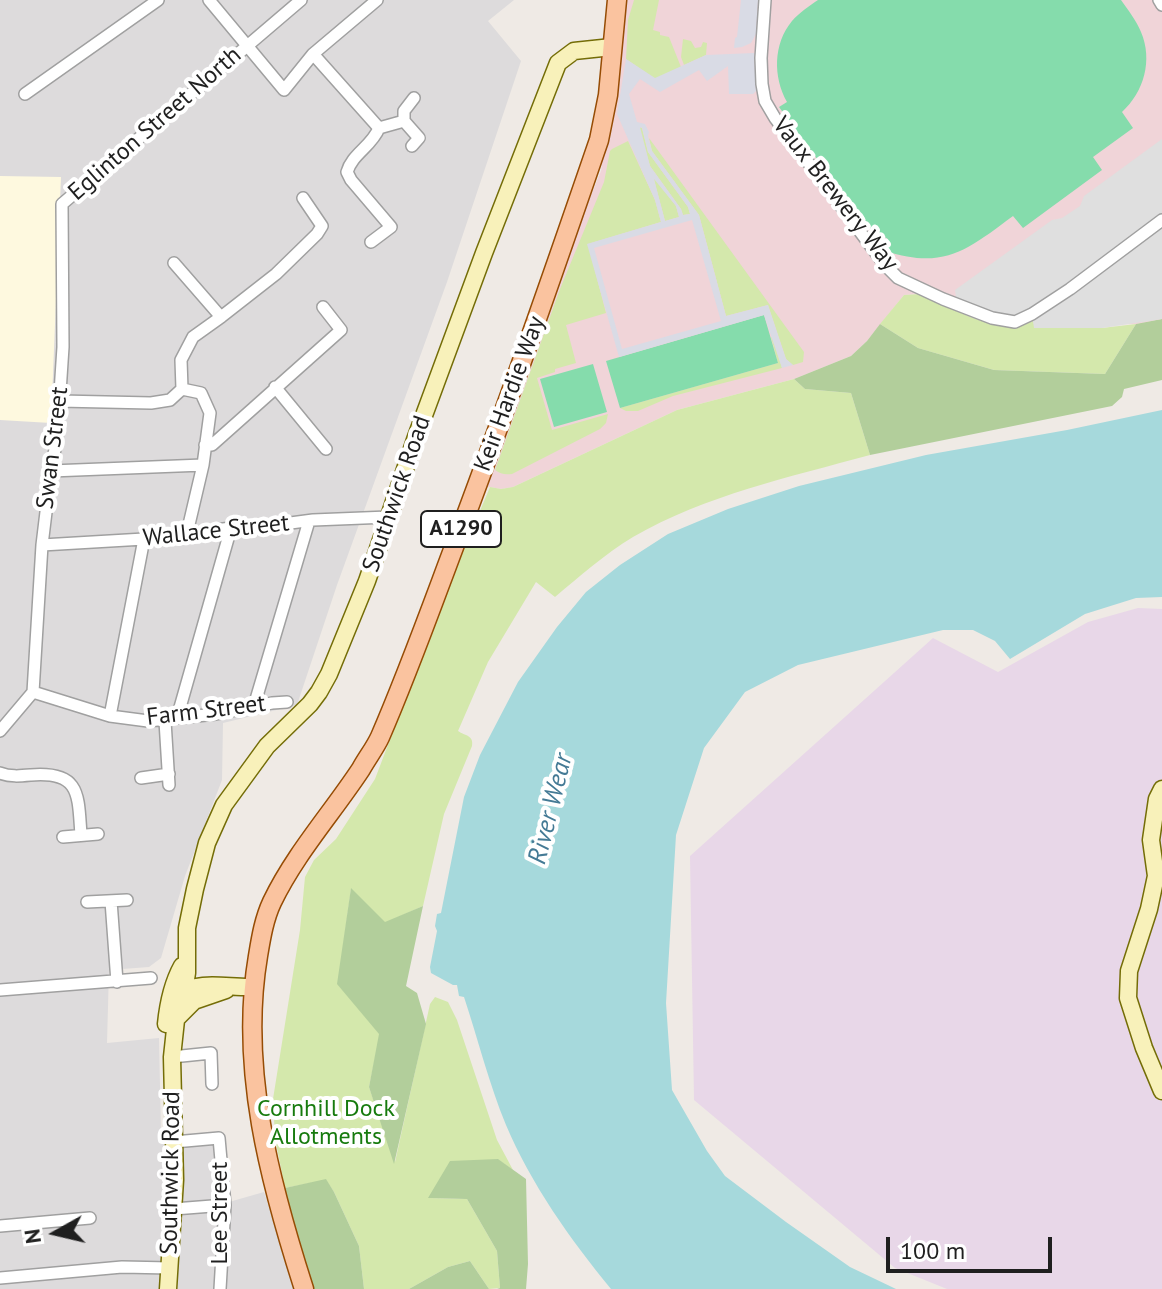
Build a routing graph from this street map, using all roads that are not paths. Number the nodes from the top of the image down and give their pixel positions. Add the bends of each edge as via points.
1 (158, 0) edge
2 (209, 0) edge
3 (301, 0) edge
4 (377, 0) edge
5 (617, 0) edge
6 (765, 0) edge
7 (248, 45) junction
8 (612, 47) junction
9 (313, 54) junction
10 (25, 94) dead end
11 (414, 98) dead end
12 (404, 121) junction
13 (379, 128) junction
14 (412, 146) dead end
15 (303, 198) dead end
16 (62, 204) joint
17 (1162, 220) edge
18 (371, 242) dead end
19 (174, 263) dead end
20 (323, 307) dead end
21 (221, 317) junction
22 (275, 387) junction
23 (182, 389) junction
24 (60, 401) junction
25 (205, 445) junction
26 (326, 449) dead end
27 (203, 465) junction
28 (51, 471) junction
29 (388, 517) junction
30 (309, 521) junction
31 (231, 528) junction
32 (187, 533) junction
33 (144, 539) junction
34 (42, 545) junction
35 (33, 692) junction
36 (287, 702) dead end
37 (254, 706) junction
38 (110, 716) junction
39 (171, 719) junction
40 (0, 731) edge
41 (0, 773) edge
42 (141, 778) dead end
43 (1162, 789) edge
44 (98, 834) dead end
45 (81, 835) junction
46 (63, 837) dead end
47 (127, 900) dead end
48 (111, 901) junction
49 (87, 902) dead end
50 (187, 956) junction
51 (151, 978) dead end
52 (117, 982) junction
53 (253, 987) junction
54 (231, 988) junction
55 (0, 990) edge
56 (184, 991) junction
57 (172, 1012) junction
58 (172, 1057) junction
59 (212, 1084) dead end
60 (1162, 1091) edge
61 (174, 1142) junction
62 (225, 1205) junction
63 (174, 1209) junction
64 (90, 1218) dead end
65 (0, 1226) edge
66 (170, 1268) junction
67 (0, 1278) edge
68 (168, 1289) edge
69 (220, 1289) edge
70 (304, 1289) edge

1 - 10 street
2 - 7 street
3 - 7 street, Eglinton Street North
4 - 9 street
5 - 8 main road, Keir Hardie Way / A1290
6 - 17 street, Vaux Brewery Way via 765,101 898,278 972,312 1015,322 1070,289
7 - 9 street via 284,90
7 - 16 street, Eglinton Street North
8 - 29 street, Southwick Road via 574,51 558,63
8 - 53 main road, Keir Hardie Way / A1290 via 599,140 503,417 403,681 376,745 271,903
9 - 13 street
11 - 12 street
12 - 13 street
12 - 14 street via 419,138
13 - 18 street via 347,172 391,227
15 - 21 street via 322,226 317,234
16 - 24 street, Swan Street
19 - 21 street
20 - 22 street via 341,330
21 - 23 street via 186,348
22 - 25 street via 212,445
22 - 26 street
23 - 24 street via 170,400 151,403
23 - 25 street via 201,393 210,413
24 - 28 street, Swan Street
25 - 27 street
27 - 28 street
27 - 32 street
28 - 34 street, Swan Street
29 - 30 street, Wallace Street
29 - 50 street, Southwick Road via 319,692 267,746 218,817 195,889
30 - 31 street, Wallace Street
30 - 37 street
31 - 32 street, Wallace Street
31 - 39 street
32 - 33 street, Wallace Street
33 - 34 street, Wallace Street
33 - 38 street
34 - 35 street, Swan Street
35 - 38 street, Farm Street
35 - 40 street
36 - 37 street, Farm Street
37 - 39 street, Farm Street
38 - 39 street, Farm Street
39 - 42 street via 169,779
41 - 45 street via 61,776 77,794
43 - 60 street via 1151,840 1156,876 1129,971 1128,998
44 - 45 street
45 - 46 street
47 - 48 street
48 - 49 street
48 - 52 street
50 - 56 street, Southwick Road
50 - 57 street, Southwick Road via 176,977
51 - 52 street
52 - 55 street
53 - 54 street
53 - 70 main road, A1290 via 263,1134
54 - 56 street via 193,986
54 - 57 street
56 - 57 street, Southwick Road
57 - 58 street, Southwick Road
58 - 59 street via 211,1053
58 - 61 street, Southwick Road
61 - 62 street, Lee Street via 219,1138
61 - 63 street, Southwick Road
62 - 63 street
62 - 69 street, Lee Street
63 - 66 street, Southwick Road
64 - 65 street
66 - 67 street
66 - 68 street, Southwick Road

